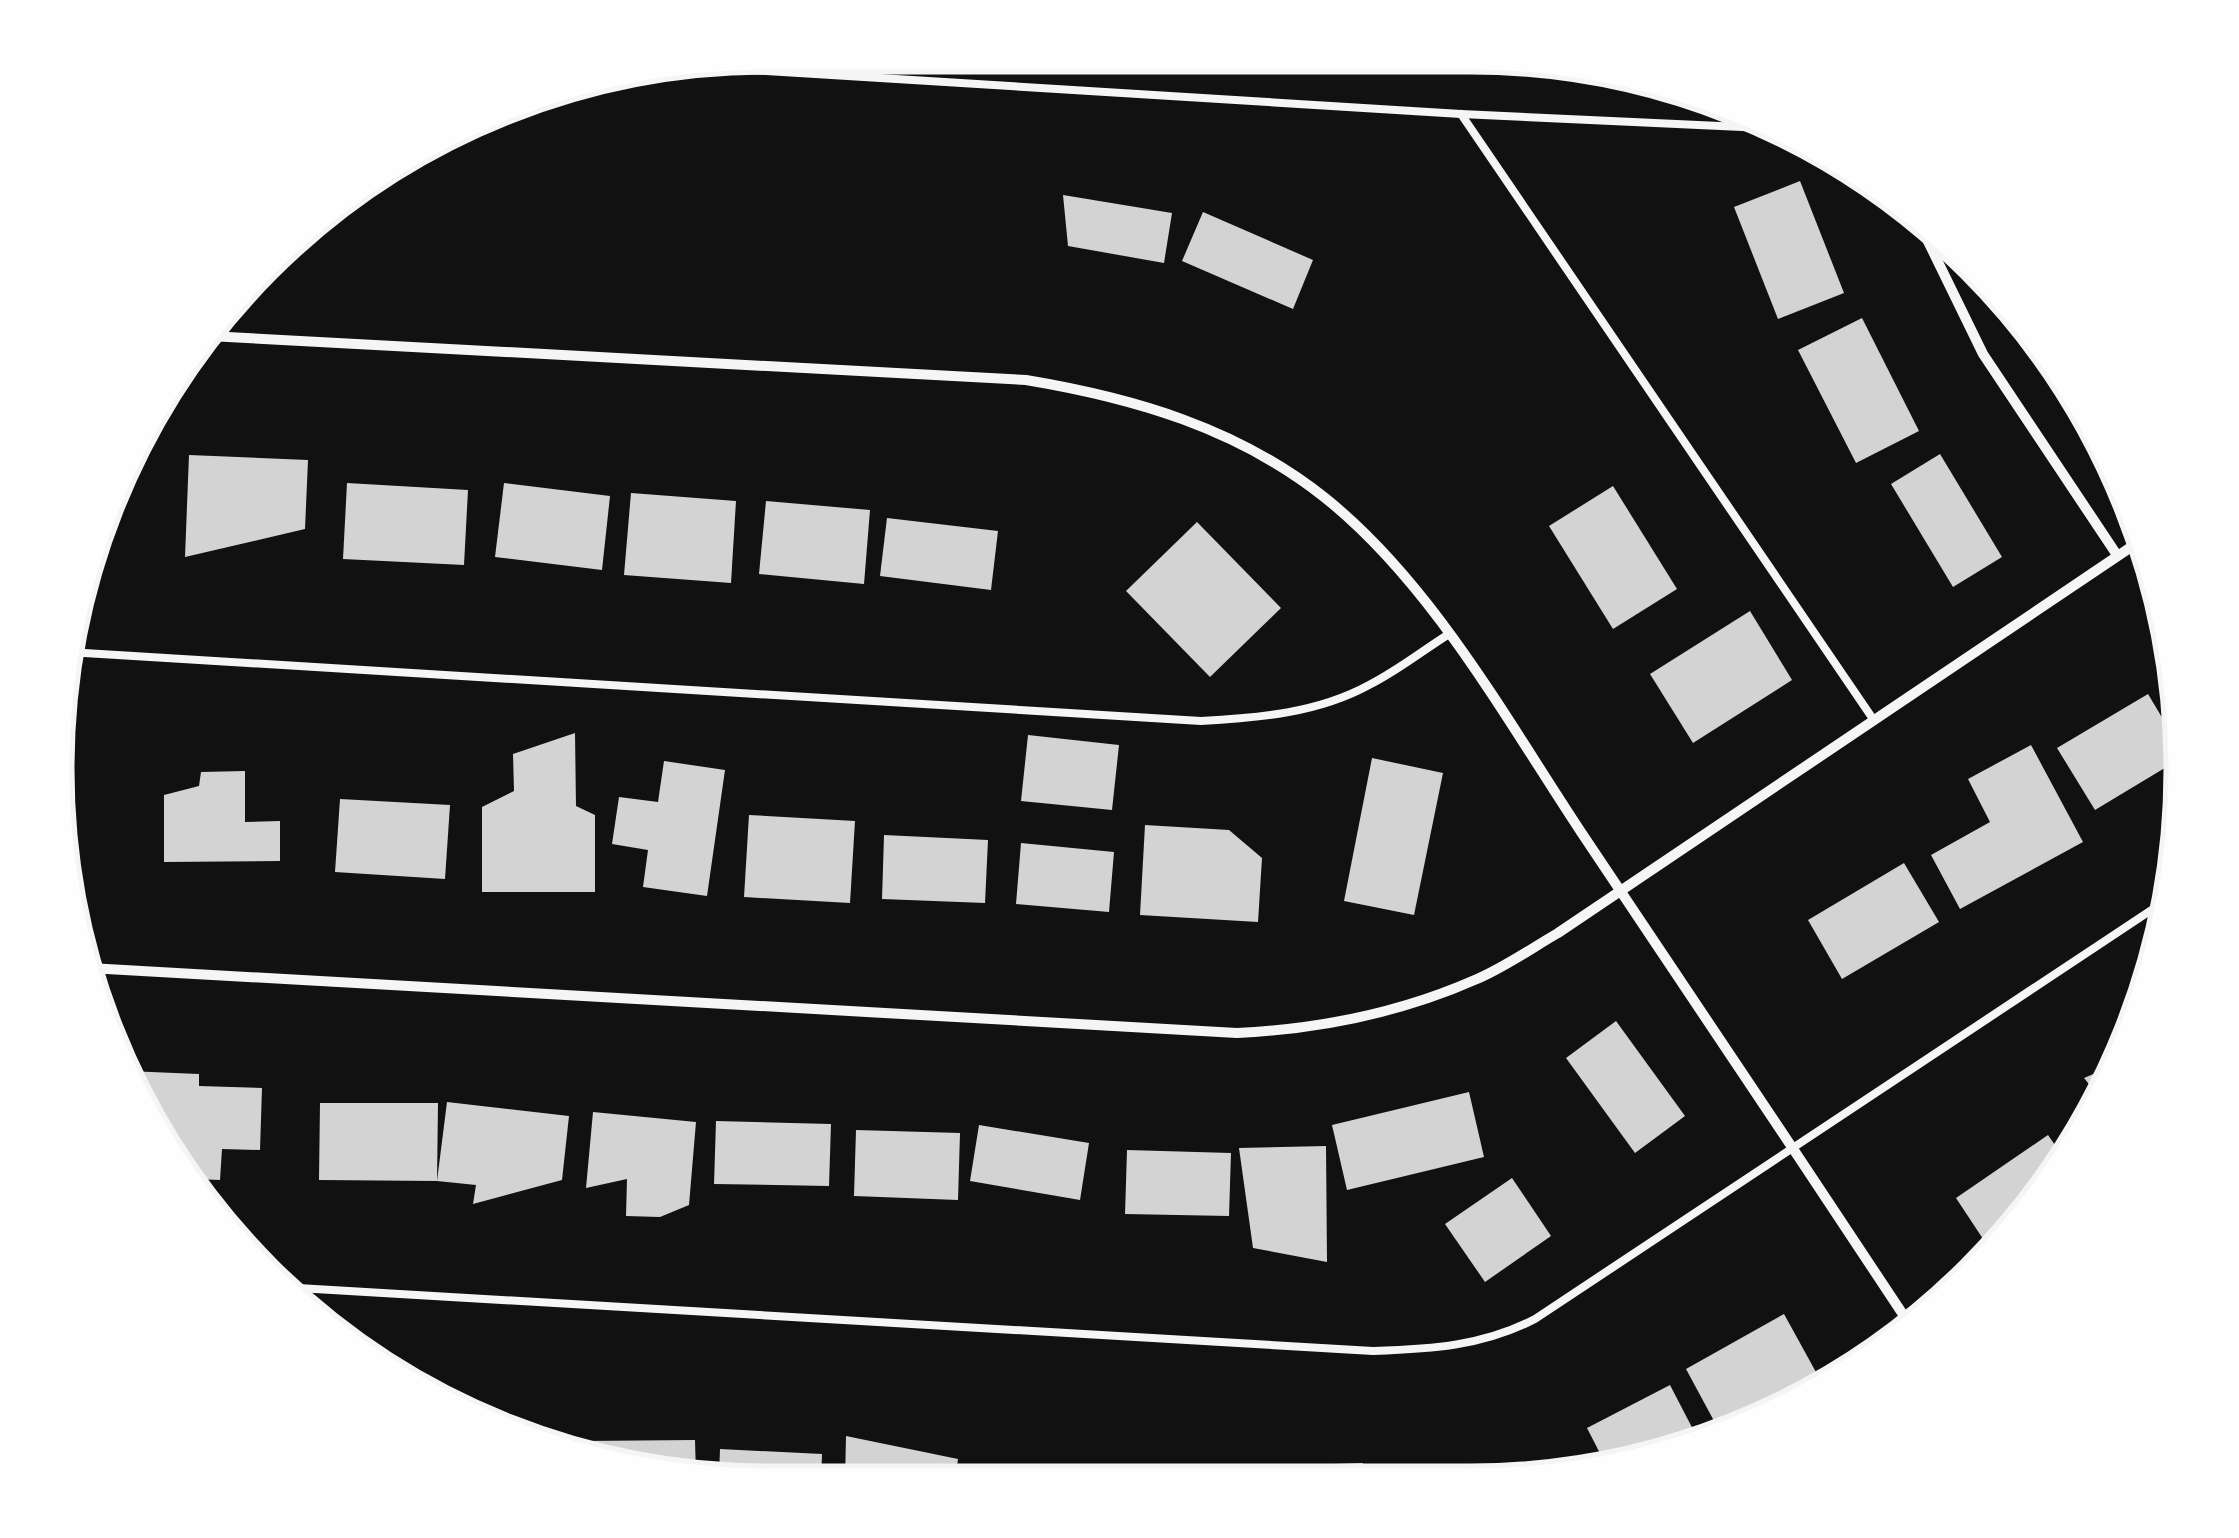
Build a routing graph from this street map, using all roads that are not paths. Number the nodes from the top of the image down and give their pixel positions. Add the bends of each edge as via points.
1 (782, 72) edge
2 (1461, 114) junction
3 (1739, 127) edge
4 (1930, 246) edge
5 (223, 337) edge
6 (2130, 547) edge
7 (2117, 555) junction
8 (1448, 634) junction
9 (83, 651) edge
10 (1872, 719) junction
11 (1622, 892) junction
12 (2152, 910) edge
13 (102, 969) edge
14 (1794, 1148) junction
15 (305, 1288) edge
16 (1903, 1314) edge

1 - 2 lane
2 - 3 lane
2 - 10 lane
4 - 7 street via 1983,354
5 - 8 street via 976,376 1126,400 1241,443 1316,491 1388,558
6 - 7 street
7 - 10 street
8 - 9 lane via 1368,686 1329,701 1292,712 1201,720
8 - 11 street
10 - 11 street
11 - 13 street via 1441,994 1360,1019 1237,1033
11 - 14 street
12 - 14 lane
14 - 15 lane via 1535,1319 1450,1348 1373,1350
14 - 16 street

